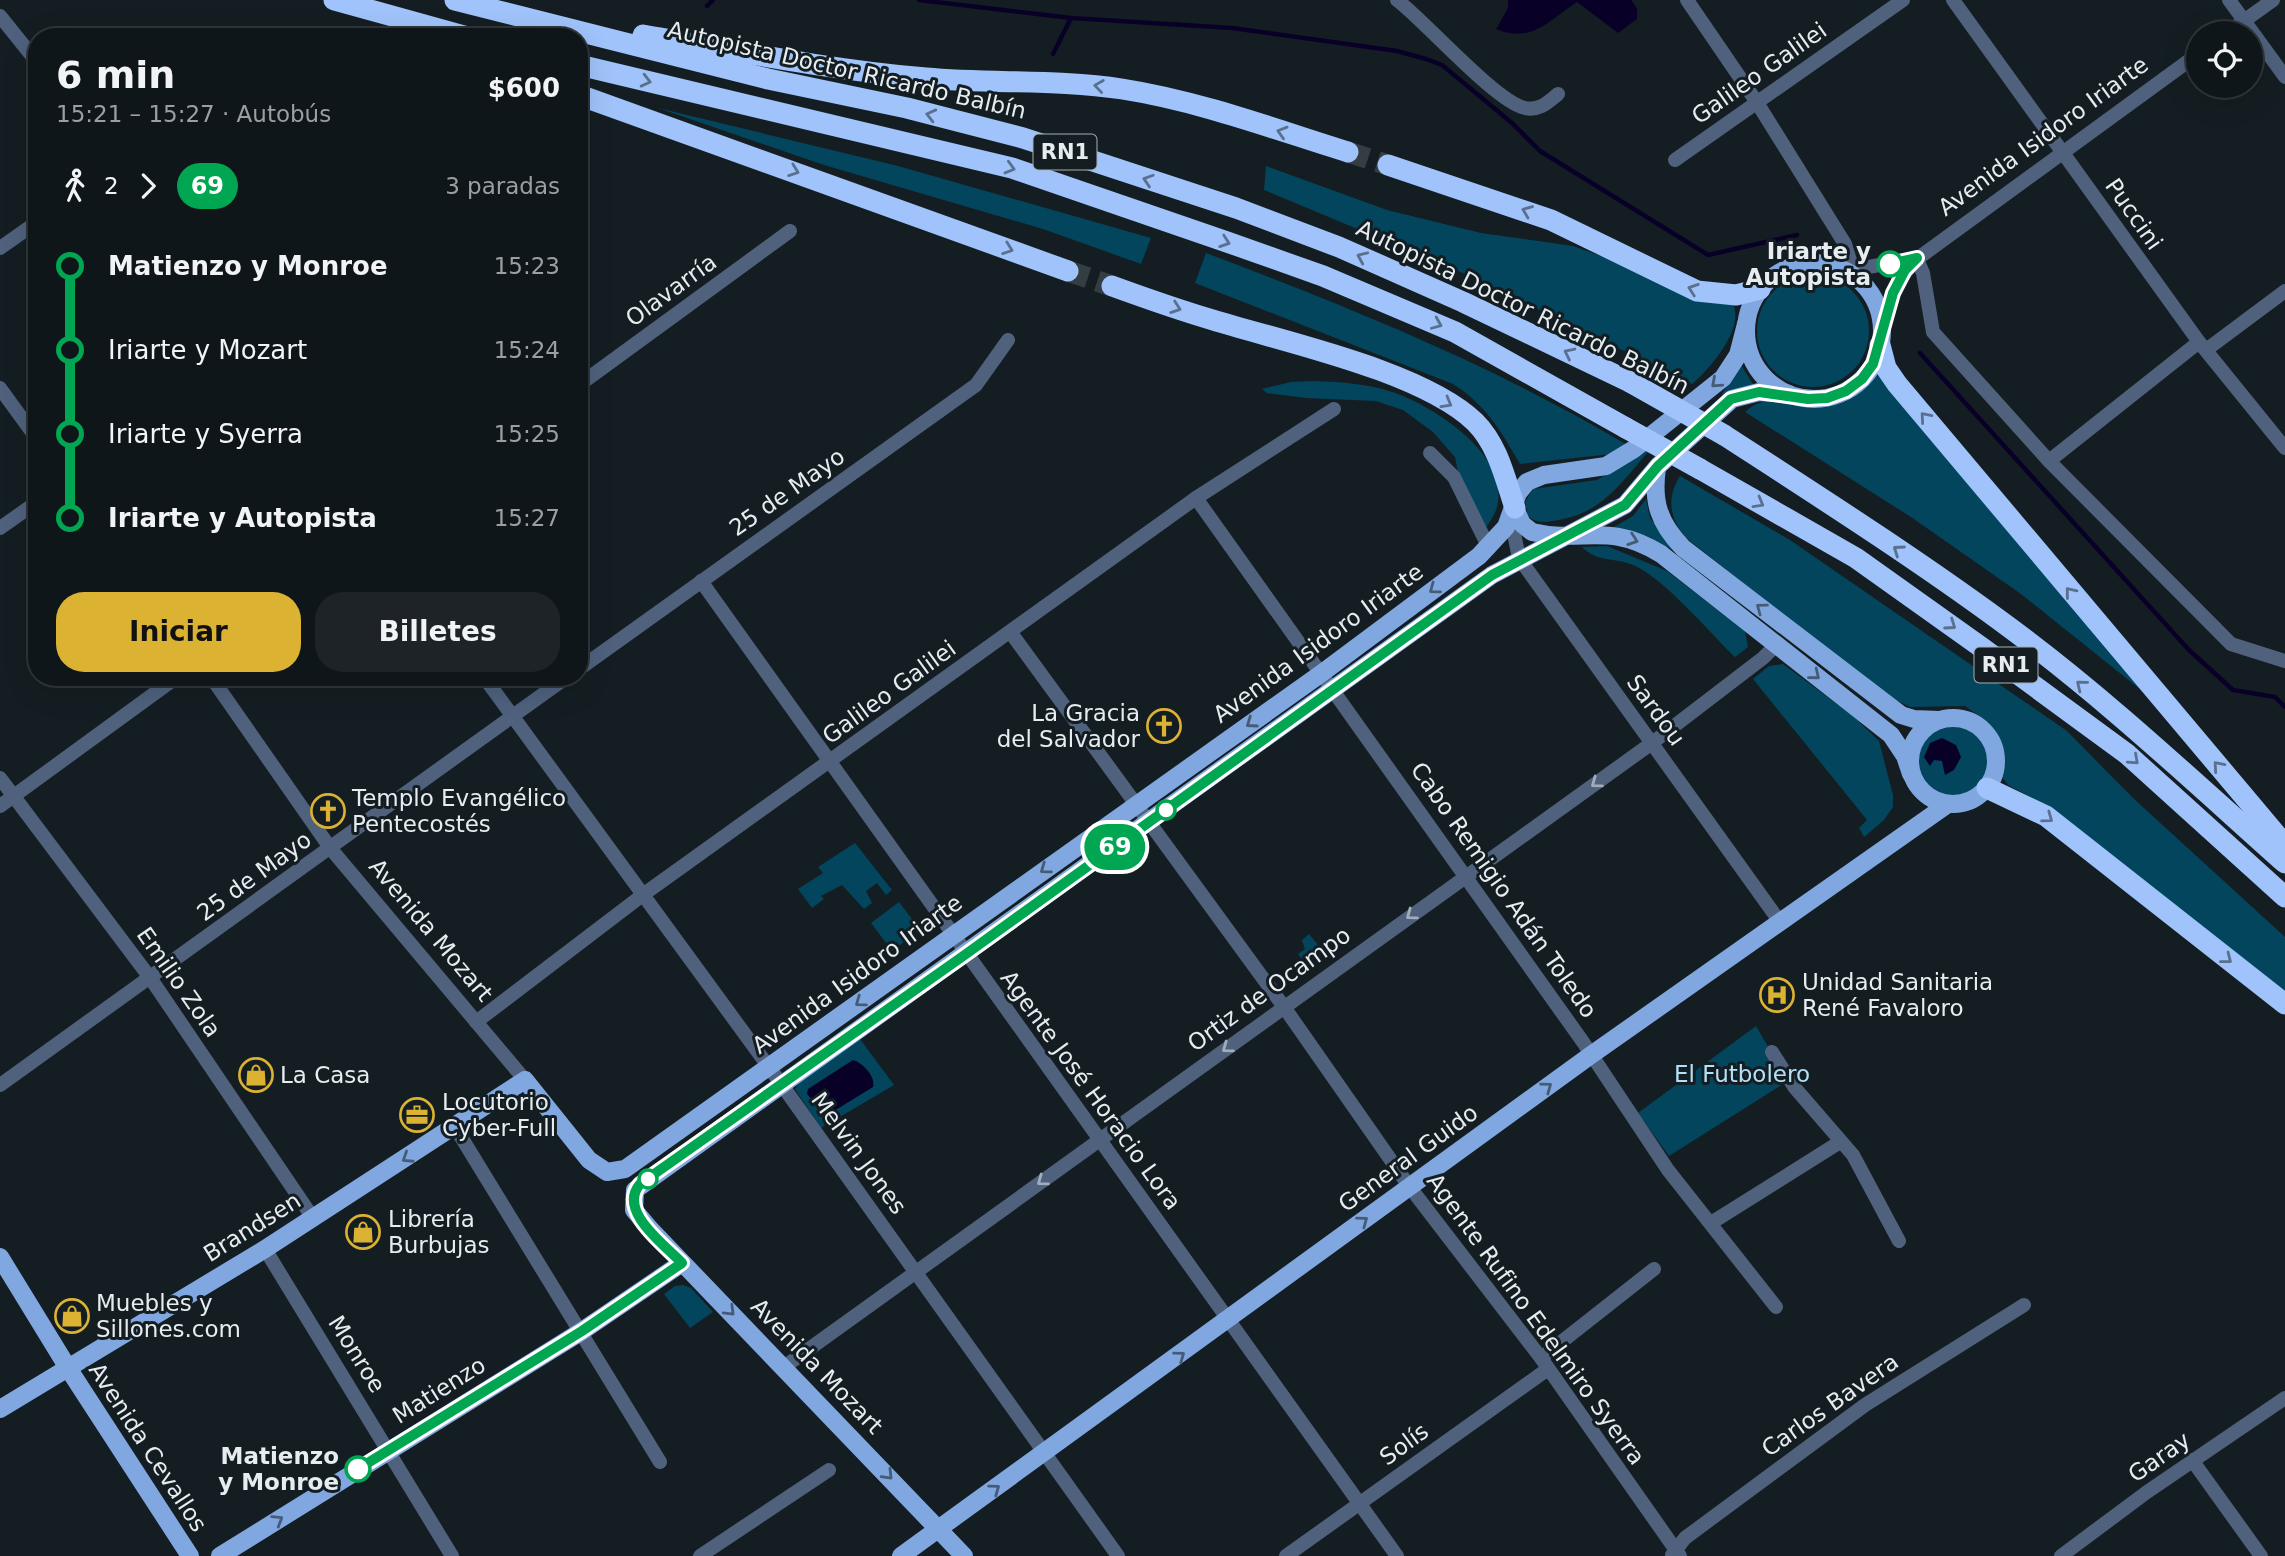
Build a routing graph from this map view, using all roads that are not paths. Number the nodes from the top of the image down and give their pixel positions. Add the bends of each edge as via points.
1 (316, 0) edge
2 (334, 0) edge
3 (1397, 0) edge
4 (1687, 0) edge
5 (1903, 0) edge
6 (1953, 0) edge
7 (2229, 0) edge
8 (2273, 0) edge
9 (463, 3) edge
10 (0, 16) edge
11 (2243, 21) joint
12 (392, 28) edge
13 (435, 28) edge
14 (563, 28) edge
15 (588, 34) edge
16 (2263, 48) edge
17 (28, 51) edge
18 (2186, 63) edge
19 (588, 67) edge
20 (2285, 77) edge
21 (1558, 94) dead end
22 (588, 98) edge
23 (1756, 102) junction
24 (2063, 151) junction
25 (1348, 152) tunnel mouth
26 (1675, 160) dead end
27 (1388, 164) tunnel mouth
28 (28, 228) edge
29 (790, 231) dead end
30 (0, 248) edge
31 (1917, 258) junction
32 (1833, 266) junction
33 (1852, 267) junction
34 (1068, 271) tunnel mouth
35 (1112, 286) tunnel mouth
36 (1760, 289) junction
37 (2285, 291) edge
38 (1746, 324) junction
39 (1881, 338) junction
40 (1008, 340) dead end
41 (2202, 346) junction
42 (588, 378) edge
43 (0, 388) edge
44 (1788, 394) junction
45 (1334, 409) dead end
46 (28, 427) edge
47 (2285, 448) edge
48 (1430, 453) dead end
49 (2049, 461) junction
50 (1658, 466) junction
51 (1196, 498) junction
52 (28, 508) edge
53 (1513, 513) junction
54 (0, 528) edge
55 (1566, 534) junction
56 (1484, 552) junction
57 (1519, 558) junction
58 (1492, 575) junction
59 (701, 581) junction
60 (1011, 633) junction
61 (1777, 644) junction
62 (2285, 661) edge
63 (588, 663) edge
64 (1322, 674) junction
65 (165, 686) edge
66 (217, 686) edge
67 (490, 686) edge
68 (555, 686) edge
69 (1333, 690) junction
70 (512, 717) junction
71 (1939, 720) junction
72 (1652, 743) junction
73 (830, 762) junction
74 (1911, 774) junction
75 (0, 778) edge
76 (1987, 788) junction
77 (13, 797) junction
78 (1948, 804) junction
79 (1135, 805) junction
80 (0, 806) edge
81 (1149, 823) junction
82 (2285, 845) edge
83 (331, 849) junction
84 (2285, 863) edge
85 (1466, 876) junction
86 (644, 894) junction
87 (2285, 897) edge
88 (1780, 922) junction
89 (953, 935) junction
90 (966, 954) junction
91 (151, 979) junction
92 (2285, 1004) edge
93 (1284, 1007) junction
94 (476, 1022) junction
95 (1772, 1052) dead end
96 (1591, 1055) junction
97 (769, 1068) junction
98 (525, 1080) junction
99 (0, 1085) edge
100 (782, 1085) junction
101 (455, 1127) junction
102 (1098, 1140) junction
103 (1840, 1142) junction
104 (600, 1170) joint
105 (1409, 1186) junction
106 (634, 1210) joint
107 (313, 1218) junction
108 (1712, 1223) junction
109 (1899, 1241) dead end
110 (265, 1249) junction
111 (0, 1257) edge
112 (682, 1263) junction
113 (1654, 1269) dead end
114 (916, 1271) junction
115 (2024, 1304) dead end
116 (1776, 1307) dead end
117 (1230, 1319) junction
118 (582, 1331) junction
119 (1544, 1363) junction
120 (784, 1367) junction
121 (68, 1368) junction
122 (2285, 1398) edge
123 (0, 1409) edge
124 (390, 1450) junction
125 (1044, 1454) junction
126 (2192, 1460) junction
127 (660, 1462) dead end
128 (829, 1470) dead end
129 (1360, 1504) junction
130 (940, 1529) junction
131 (1676, 1554) edge
132 (190, 1556) edge
133 (220, 1556) edge
134 (452, 1556) edge
135 (700, 1556) edge
136 (901, 1556) edge
137 (964, 1556) edge
138 (1118, 1556) edge
139 (1286, 1556) edge
140 (1397, 1556) edge
141 (2061, 1556) edge
142 (2262, 1556) edge

1 - 12 highway
2 - 13 highway
3 - 21 street via 1473,71 1521,108 1542,107
4 - 23 street
5 - 23 street, Galileo Galilei
6 - 24 street, Puccini
7 - 11 street
8 - 11 street
14 -> 9 highway, Autopista Doctor Ricardo Balbín / RN1, bridge
25 -> 9 highway via 1125,89 925,78
10 - 17 street
84 -> 15 highway, Autopista Doctor Ricardo Balbín / RN1, bridge via 2134,728 2004,623 1724,435 1630,382 1339,247 1236,208 1036,142
16 - 20 street
18 - 24 street, Avenida Isidoro Iriarte
19 -> 87 highway, RN1, bridge via 1012,168 1323,276 1455,332 1856,558 2127,754
22 -> 34 highway
23 - 26 street, Galileo Galilei
23 - 33 street via 1845,244
24 - 31 street, Avenida Isidoro Iriarte
24 - 41 street, Puccini
36 -> 27 highway via 1736,295 1697,291 1551,220
28 - 30 street
29 - 42 street, Olavarría
31 - 33 street, Avenida Isidoro Iriarte
31 - 39 street, Avenida Isidoro Iriarte via 1898,281
31 - 49 street via 1933,332
32 - 33 street, Avenida Isidoro Iriarte
32 - 36 main road via 1793,266
32 - 39 main road via 1856,278 1874,298
35 -> 53 highway via 1339,357 1450,404 1491,442
36 - 38 main road
37 - 41 street
38 - 44 main road via 1747,346 1755,366 1769,383
38 -> 53 main road, Avenida Isidoro Iriarte via 1732,367 1706,392 1618,460 1589,470 1535,477 1518,493
39 - 44 main road via 1873,364 1846,391 1808,399
82 -> 39 highway via 1896,384 1886,368
40 - 59 street, 25 de Mayo via 976,385
41 - 47 street, Puccini
41 - 49 street
43 - 46 street
44 - 50 main road, Avenida Isidoro Iriarte via 1759,392 1731,399
45 - 51 street, Galileo Galilei
48 - 56 street via 1454,477
49 - 62 street via 2231,644
50 - 55 main road, Avenida Isidoro Iriarte via 1625,505
71 -> 50 main road via 1902,715 1683,548 1665,526 1655,503
51 - 60 street, Galileo Galilei
51 - 64 street, Cabo Remigio Adán Toledo
52 - 54 street
53 - 55 main road via 1532,532
53 - 56 main road, Avenida Isidoro Iriarte
53 - 57 street, Sardou
55 - 57 main road, Avenida Isidoro Iriarte
55 -> 61 main road via 1615,535 1651,548
56 - 58 main road
56 -> 64 main road, Avenida Isidoro Iriarte
57 - 58 main road, Avenida Isidoro Iriarte
57 - 72 street, Sardou
58 - 69 main road, Avenida Isidoro Iriarte
59 - 63 street, 25 de Mayo
59 - 73 street, Agente José Horacio Lora
60 - 73 street, Galileo Galilei
60 - 79 street, Agente Rufino Edelmiro Syerra
61 - 72 street, Ortiz de Ocampo
61 -> 74 main road via 1891,735
64 - 69 street, Cabo Remigio Adán Toledo
64 -> 79 main road, Avenida Isidoro Iriarte
65 - 77 street
66 - 83 street, Avenida Mozart
67 - 70 street, Melvin Jones
68 - 70 street, 25 de Mayo
69 - 81 main road, Avenida Isidoro Iriarte
69 - 85 street, Cabo Remigio Adán Toledo
70 - 83 street, 25 de Mayo
70 - 86 street, Melvin Jones
71 - 74 main road via 1927,726 1912,747
71 - 76 main road via 1967,720 1989,736 1997,762
72 -> 85 street, Ortiz de Ocampo
72 - 88 street, Sardou
73 - 86 street, Galileo Galilei
73 - 89 street, Agente José Horacio Lora
74 - 78 main road via 1925,794
75 - 77 street, Emilio Zola
76 - 78 main road via 1976,798
76 -> 92 highway via 2046,816
77 - 80 street
77 - 91 street, Emilio Zola
78 - 88 main road, General Guido
79 - 81 street, Agente Rufino Edelmiro Syerra
79 -> 89 main road, Avenida Isidoro Iriarte
81 - 90 main road, Avenida Isidoro Iriarte
81 - 93 street, Agente Rufino Edelmiro Syerra
83 - 91 street, 25 de Mayo
83 - 94 street, Avenida Mozart
85 -> 93 street, Ortiz de Ocampo
85 - 96 street, Cabo Remigio Adán Toledo
86 - 94 street, Galileo Galilei
86 - 97 street, Melvin Jones
88 - 96 main road, General Guido
89 - 90 street, Agente José Horacio Lora
89 -> 97 main road, Avenida Isidoro Iriarte
90 - 100 main road, Avenida Isidoro Iriarte
90 - 102 street, Agente José Horacio Lora
91 - 99 street, 25 de Mayo
91 - 107 street, Emilio Zola
93 -> 102 street, Ortiz de Ocampo
93 - 105 street, Agente Rufino Edelmiro Syerra
94 - 98 street, Avenida Mozart
95 - 103 street
105 -> 96 main road, General Guido
96 - 108 street, Cabo Remigio Adán Toledo via 1668,1170
97 - 100 street, Melvin Jones
97 - 104 main road, Avenida Isidoro Iriarte via 625,1169
98 - 101 main road, Brandsen
98 - 104 main road, Avenida Mozart
100 - 106 main road, Avenida Isidoro Iriarte via 640,1184 633,1196
100 - 114 street, Melvin Jones
101 -> 107 main road, Brandsen
101 - 118 street
102 -> 114 street, Ortiz de Ocampo
102 - 117 street, Agente José Horacio Lora
103 - 108 street
103 - 109 street via 1861,1169
117 -> 105 main road, General Guido
105 - 119 street, Agente Rufino Edelmiro Syerra
106 - 112 main road, Avenida Mozart
107 - 110 main road, Brandsen
108 - 116 street, Cabo Remigio Adán Toledo
110 - 121 main road, Brandsen
110 - 124 street, Monroe
111 - 121 main road, Avenida Cevallos
112 - 118 main road, Matienzo
112 -> 120 main road, Avenida Mozart
113 - 119 street, Solís
114 - 120 street, Ortiz de Ocampo
114 - 125 street, Melvin Jones
115 - 131 street, Carlos Bavera via 1865,1405 1685,1538
125 -> 117 main road, General Guido
117 - 129 street, Agente José Horacio Lora
118 - 124 main road, Matienzo
118 - 127 street
119 - 129 street, Solís
119 - 131 street, Agente Rufino Edelmiro Syerra
120 -> 130 main road, Avenida Mozart
121 - 123 main road, Brandsen
121 - 132 main road, Avenida Cevallos
122 - 126 street, Garay
133 -> 124 main road, Matienzo
124 - 134 street, Monroe
130 -> 125 main road, General Guido
125 - 138 street, Melvin Jones
126 - 141 street, Garay
126 - 142 street
128 - 135 street
129 - 139 street, Solís
129 - 140 street, Agente José Horacio Lora
130 - 136 main road, General Guido
130 - 137 main road, Avenida Mozart

